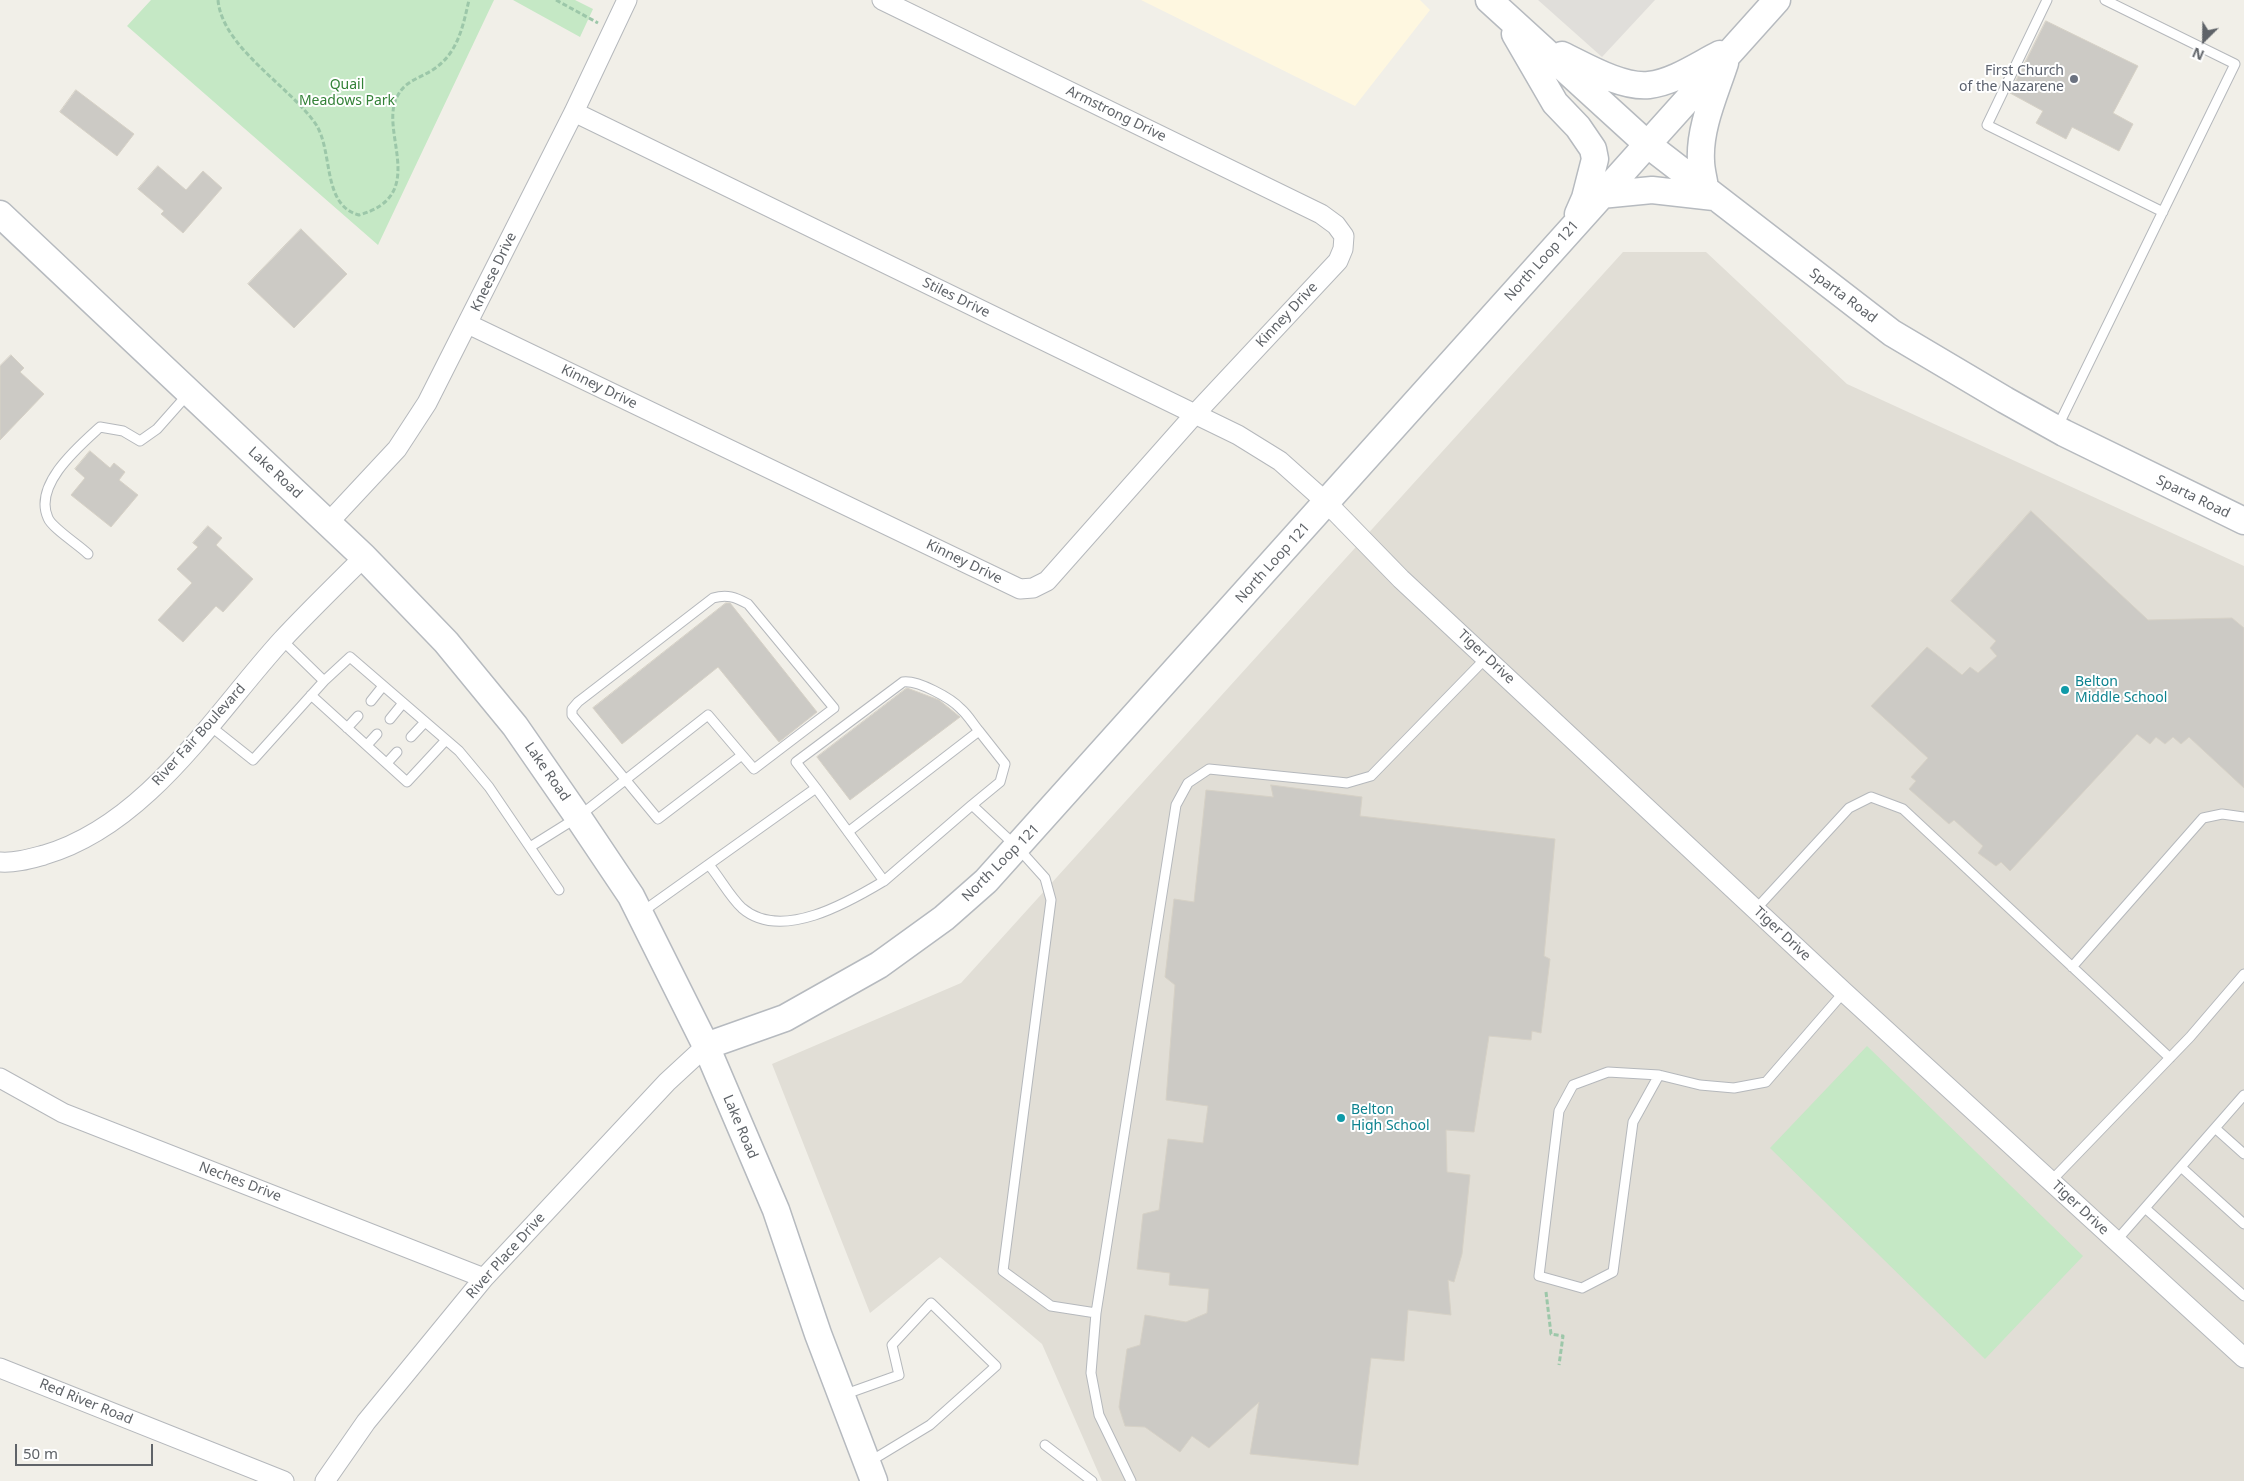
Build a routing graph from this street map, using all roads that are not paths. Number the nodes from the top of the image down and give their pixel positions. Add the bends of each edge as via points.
1 (627, 0) edge
2 (882, 0) edge
3 (1777, 0) edge
4 (2047, 0) edge
5 (2105, 0) edge
6 (1496, 6) edge
7 (1537, 43) junction
8 (1732, 50) junction
9 (574, 112) junction
10 (1647, 144) junction
11 (1710, 193) junction
12 (1601, 196) junction
13 (2163, 212) junction
14 (0, 214) edge
15 (1572, 227) junction
16 (1344, 236) joint
17 (468, 324) junction
18 (189, 392) junction
19 (1195, 414) junction
20 (2057, 428) junction
21 (1327, 503) junction
22 (2244, 522) edge
23 (328, 523) junction
24 (88, 554) dead end
25 (364, 556) junction
26 (282, 640) junction
27 (1487, 657) junction
28 (324, 681) junction
29 (383, 686) junction
30 (311, 695) junction
31 (371, 701) dead end
32 (403, 703) junction
33 (358, 716) dead end
34 (390, 718) dead end
35 (425, 722) junction
36 (209, 724) junction
37 (347, 728) junction
38 (978, 731) junction
39 (377, 734) dead end
40 (411, 737) dead end
41 (446, 740) junction
42 (367, 745) junction
43 (397, 752) dead end
44 (742, 754) junction
45 (386, 763) junction
46 (626, 779) junction
47 (816, 788) junction
48 (972, 805) junction
49 (578, 817) junction
50 (2244, 817) edge
51 (848, 832) junction
52 (530, 846) junction
53 (1018, 848) junction
54 (0, 862) edge
55 (710, 865) junction
56 (884, 881) junction
57 (560, 890) dead end
58 (1756, 909) junction
59 (640, 914) junction
60 (2072, 967) junction
61 (2244, 974) edge
62 (1844, 992) junction
63 (706, 1046) junction
64 (2170, 1058) junction
65 (1659, 1075) junction
66 (0, 1078) edge
67 (2244, 1095) edge
68 (2215, 1128) junction
69 (2244, 1154) edge
70 (2181, 1167) junction
71 (2051, 1181) junction
72 (2145, 1208) junction
73 (2244, 1224) edge
74 (2116, 1241) junction
75 (484, 1278) junction
76 (2244, 1296) edge
77 (1096, 1313) junction
78 (2244, 1358) edge
79 (0, 1368) edge
80 (842, 1396) junction
81 (1045, 1445) dead end
82 (870, 1472) edge
83 (284, 1481) edge
84 (326, 1481) edge
85 (1092, 1481) edge
86 (1131, 1481) edge

1 - 9 street, Kneese Drive
2 - 16 street, Armstrong Drive via 1320,214 1336,225
3 - 8 main road, North Loop 121
4 - 13 lane via 1987,125
5 - 13 lane via 2235,64
6 - 7 main road, Sparta Road
6 - 15 main road via 1555,103 1578,126 1593,149 1595,159 1585,198
7 - 8 main road via 1597,72 1622,81 1648,85 1674,78
7 - 10 main road, Sparta Road
8 - 10 main road, North Loop 121
8 - 11 main road via 1702,139 1701,161
9 - 17 street, Kneese Drive
9 - 19 street, Stiles Drive
10 - 11 main road, Sparta Road
10 - 12 main road, North Loop 121
11 - 12 main road via 1652,190
11 - 20 main road, Sparta Road via 1892,333
12 - 15 main road, North Loop 121
13 - 20 lane
14 - 18 main road, Lake Road
15 - 21 main road, North Loop 121
16 - 19 street, Kinney Drive via 1338,261
17 - 19 street, Kinney Drive via 1026,590 1047,581
17 - 23 street, Kneese Drive via 427,403 397,449
18 - 23 main road, Lake Road
18 - 24 lane via 157,430 140,441 123,431 100,427 78,447 49,483 44,498 48,519
19 - 21 street, Stiles Drive via 1280,461
20 - 22 main road, Sparta Road
21 - 27 street, Tiger Drive via 1401,579
21 - 53 main road, North Loop 121
23 - 25 main road, Lake Road
25 - 26 street, River Fair Boulevard
25 - 49 main road, Lake Road via 446,642 515,726
26 - 28 lane
26 - 36 street, River Fair Boulevard
27 - 58 street, Tiger Drive
27 - 77 lane via 1371,776 1338,782 1209,769 1188,783 1176,805
28 - 29 lane via 350,657
28 - 30 lane
29 - 31 lane
29 - 32 lane
30 - 36 lane via 253,760
30 - 37 lane
32 - 34 lane
32 - 35 lane
33 - 37 lane
35 - 40 lane
35 - 41 lane
36 - 54 street, River Fair Boulevard via 160,782 121,814 68,848 14,863
37 - 42 lane
38 - 47 lane via 961,708 952,702 914,683 903,682 796,762
38 - 48 lane via 1005,764 1000,782
38 - 51 lane
39 - 42 lane
41 - 45 lane via 407,782
41 - 52 lane via 489,787
42 - 45 lane
43 - 45 lane
44 - 46 lane via 708,715
44 - 46 lane via 658,819
44 - 46 lane via 754,769 834,708 748,604 724,595 713,598 572,709 572,715
46 - 49 lane
47 - 51 lane
47 - 55 lane
48 - 53 lane
48 - 56 lane
49 - 52 lane
49 - 59 main road, Lake Road
50 - 60 lane via 2222,814 2203,818
51 - 56 lane
52 - 57 lane
53 - 63 main road, North Loop 121 via 944,918 879,965 785,1018
53 - 77 lane via 1045,878 1051,900 1003,1271 1051,1306
55 - 56 lane via 742,908 760,917 779,921 808,917 850,902
55 - 59 lane
58 - 60 lane via 1849,808 1871,797 1902,809
58 - 62 street, Tiger Drive
59 - 63 main road, Lake Road
60 - 64 lane
61 - 64 lane
62 - 65 lane via 1766,1082 1734,1088 1700,1085
62 - 71 street, Tiger Drive
63 - 75 street, River Place Drive via 667,1082
63 - 80 main road, Lake Road via 776,1210
64 - 71 lane
65 - 65 lane via 1608,1072 1574,1085 1559,1111 1539,1276 1582,1288 1612,1272 1633,1122
66 - 75 street, Neches Drive via 62,1113
67 - 68 lane
68 - 69 lane
68 - 70 lane
70 - 72 lane
70 - 73 lane
71 - 74 street, Tiger Drive
72 - 74 lane
72 - 76 lane
74 - 78 street, Tiger Drive
75 - 84 street, River Place Drive via 366,1422
77 - 86 lane via 1091,1374 1097,1407
79 - 83 street, Red River Road
80 - 82 main road, Lake Road
80 - 82 lane via 899,1375 892,1344 931,1304 996,1366 930,1425
81 - 85 lane

